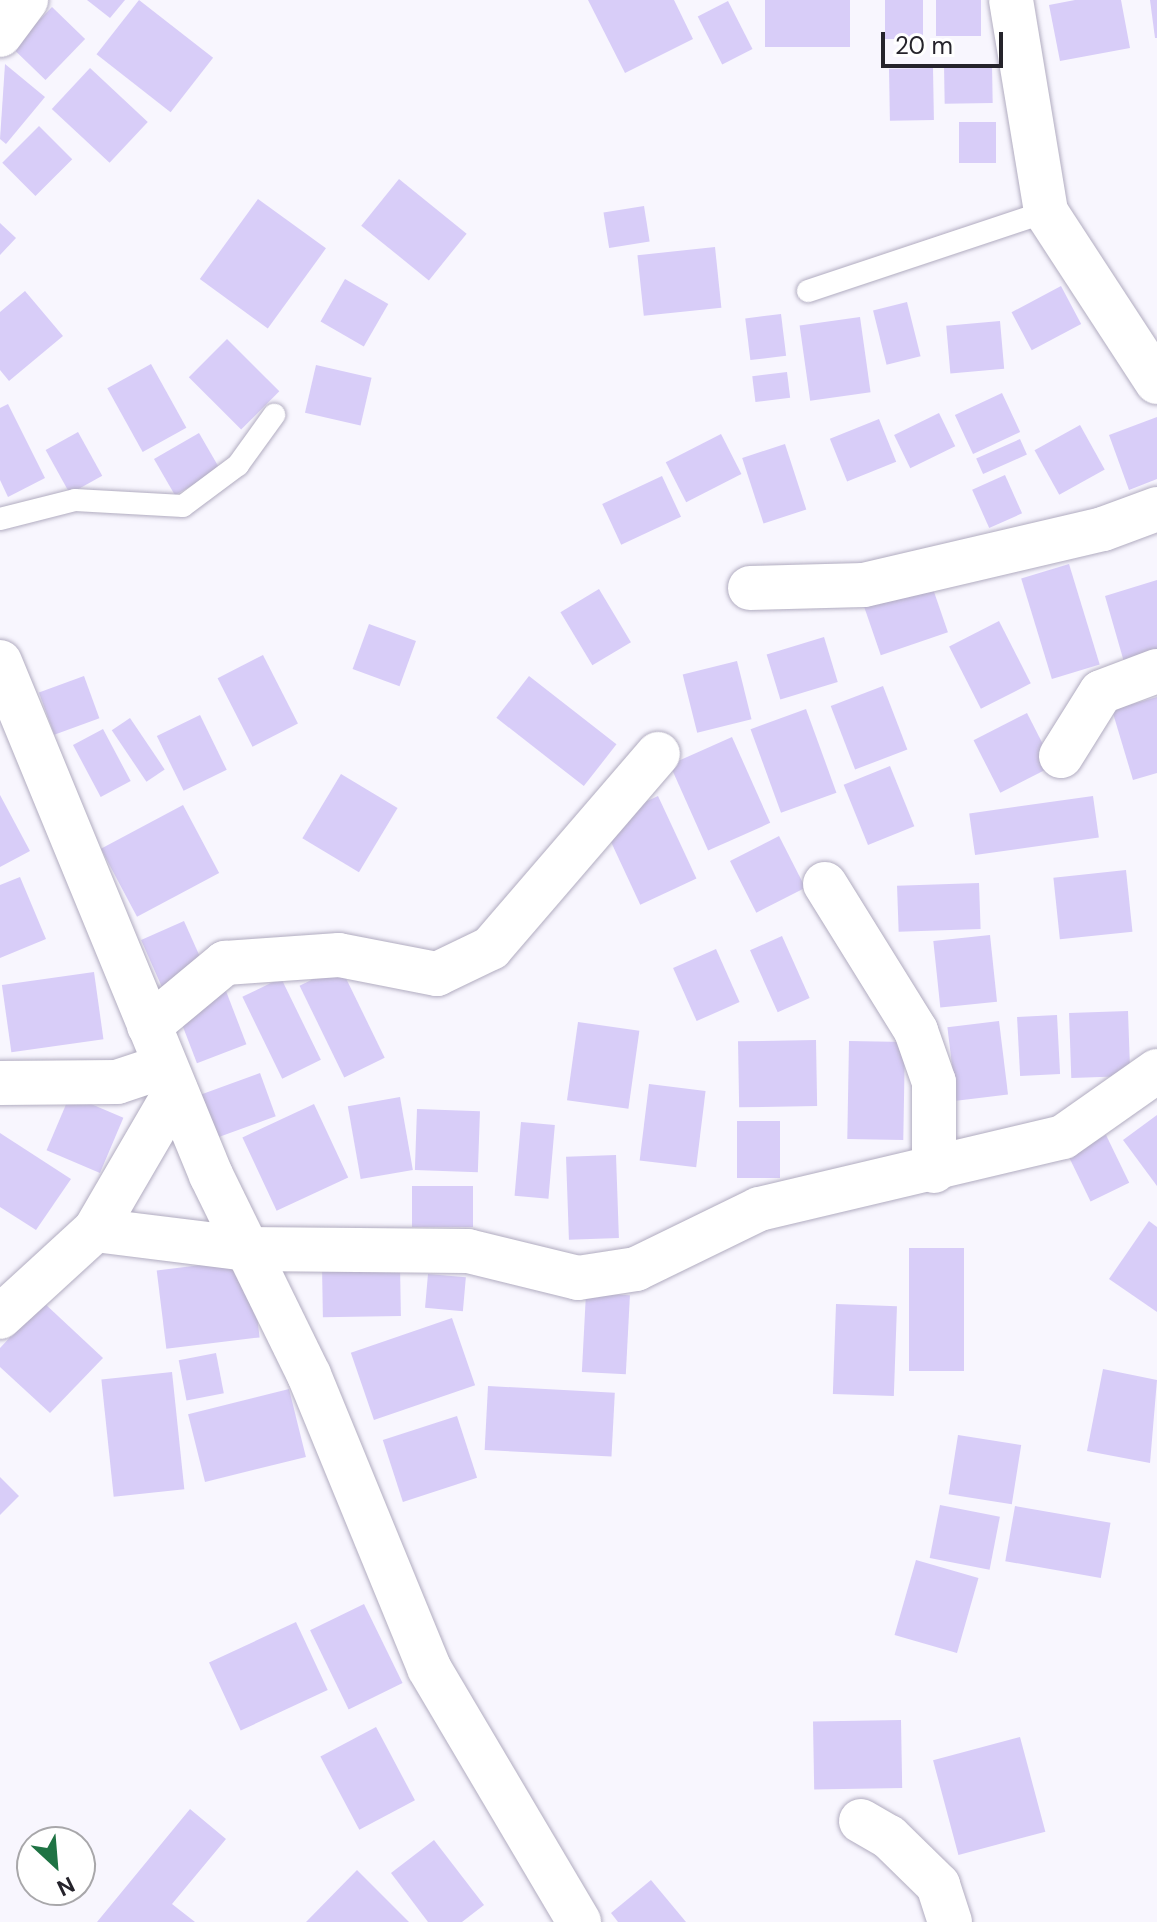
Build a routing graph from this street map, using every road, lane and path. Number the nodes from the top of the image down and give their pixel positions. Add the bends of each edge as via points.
1 (26, 0) edge
2 (1011, 0) edge
3 (0, 35) edge
4 (1046, 212) junction
5 (808, 291) dead end
6 (1157, 382) edge
7 (274, 415) dead end
8 (1157, 509) edge
9 (0, 519) edge
10 (750, 588) dead end
11 (0, 662) edge
12 (1157, 671) edge
13 (658, 754) dead end
14 (1061, 756) dead end
15 (825, 884) dead end
16 (149, 1026) junction
17 (1157, 1071) edge
18 (170, 1078) junction
19 (0, 1083) edge
20 (934, 1171) junction
21 (95, 1230) junction
22 (247, 1249) junction
23 (0, 1317) edge
24 (861, 1821) dead end
25 (579, 1922) edge
26 (950, 1922) edge

1 - 3 street
2 - 4 street
4 - 5 lane
4 - 6 street
7 - 9 lane via 238,465 183,506 75,500
8 - 10 street via 1103,529 864,585
11 - 16 street
12 - 14 street via 1101,692
13 - 16 street via 491,948 437,974 339,955 225,963
15 - 20 street via 916,1031 934,1082
16 - 18 street
17 - 20 street via 1063,1137
18 - 19 street
18 - 21 street
18 - 22 street
20 - 22 street via 759,1209 636,1269 578,1278 468,1251
21 - 22 street
21 - 23 street
22 - 25 street via 309,1375 429,1668
24 - 26 street via 889,1837 938,1885

